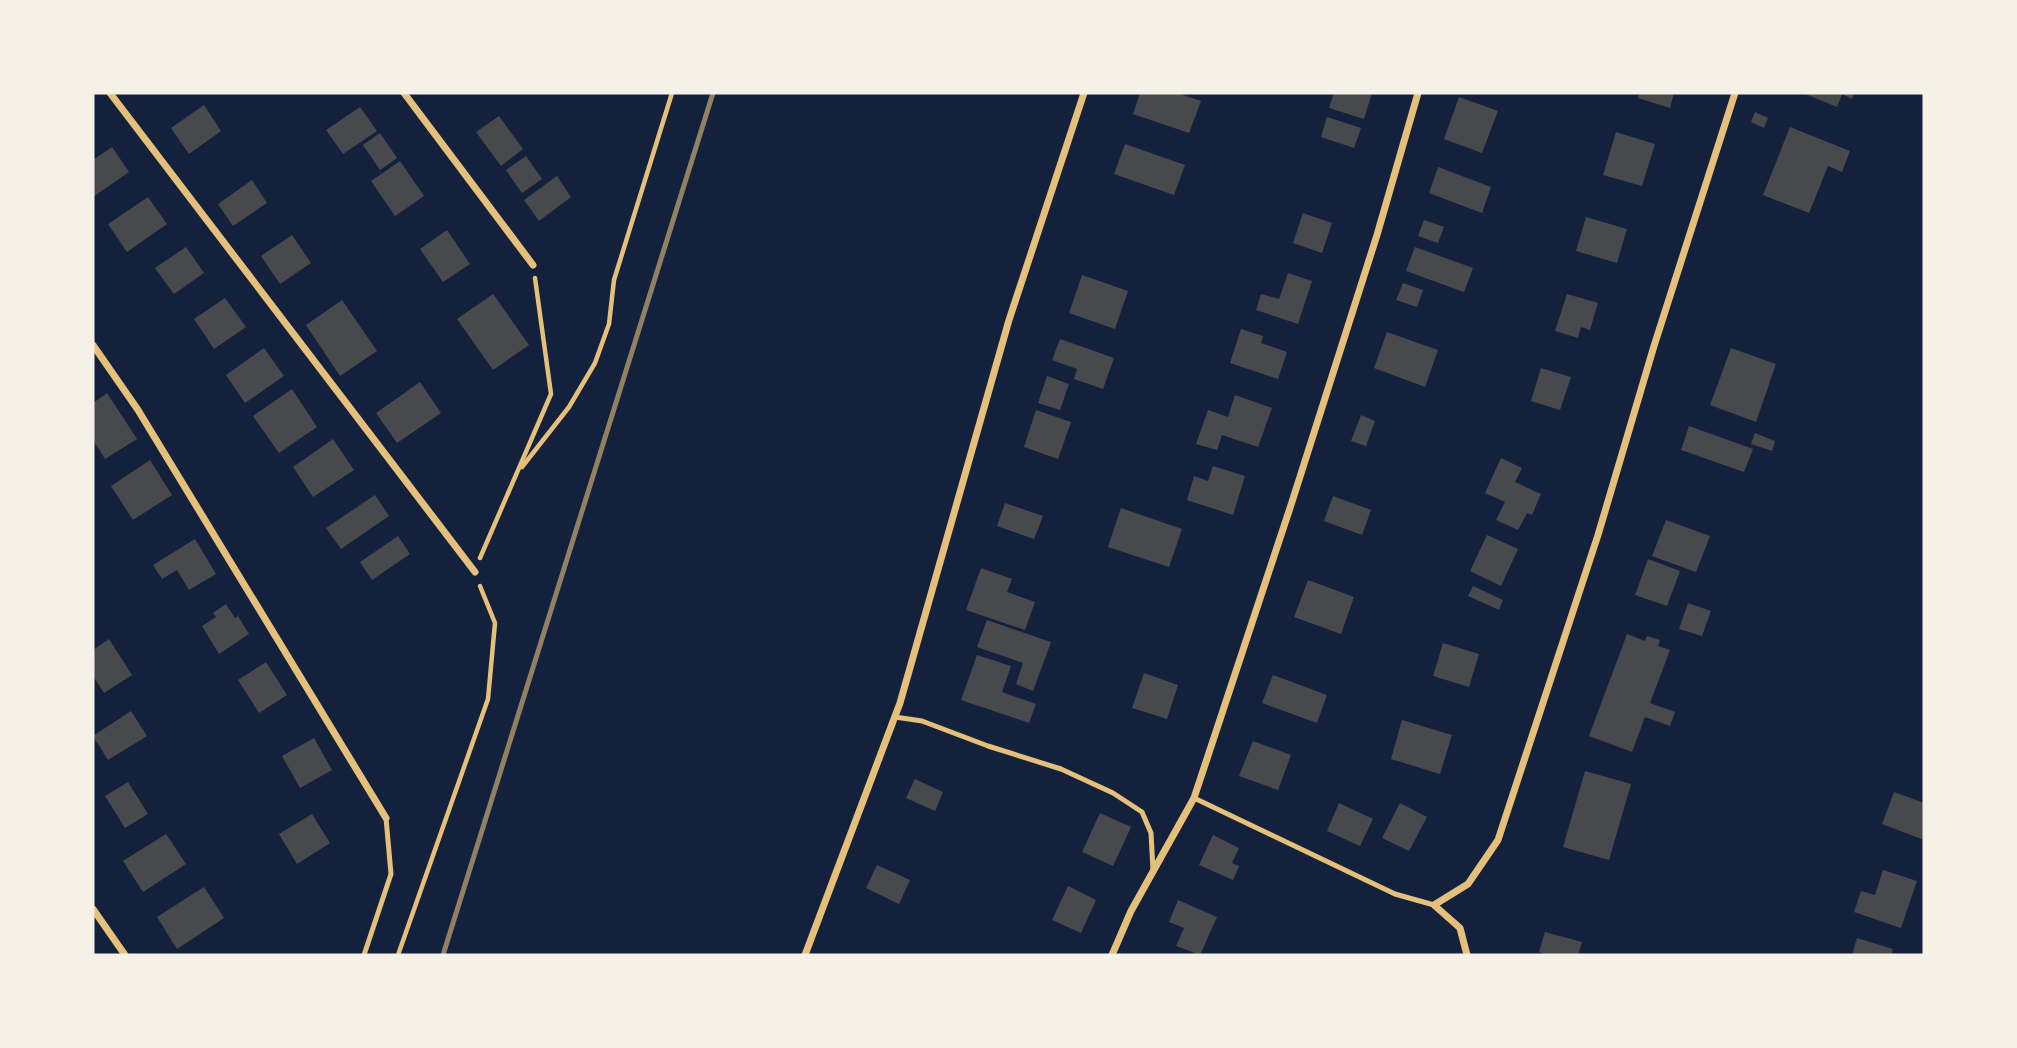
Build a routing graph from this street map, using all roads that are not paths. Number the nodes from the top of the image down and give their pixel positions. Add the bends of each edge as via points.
1 (110, 93) edge
2 (404, 93) edge
3 (1084, 93) edge
4 (1418, 93) edge
5 (1735, 93) edge
6 (533, 265) road end
7 (93, 345) edge
8 (475, 572) road end
9 (895, 718) junction
10 (1194, 798) junction
11 (386, 818) joint
12 (1153, 871) junction
13 (1434, 905) junction
14 (93, 909) edge
15 (125, 955) edge
16 (364, 955) edge
17 (806, 955) edge
18 (1112, 955) edge
19 (1466, 955) edge

1 - 8 street
2 - 6 street
3 - 9 street via 1009,320
4 - 10 street via 1324,402
5 - 13 street via 1498,840 1468,884
7 - 11 street via 145,422
9 - 12 lane via 922,721 1061,768 1113,793 1142,812 1151,833
9 - 17 street
10 - 12 street
10 - 13 lane via 1395,894
11 - 16 lane via 391,874
12 - 18 street
13 - 19 street via 1460,928
14 - 15 street

